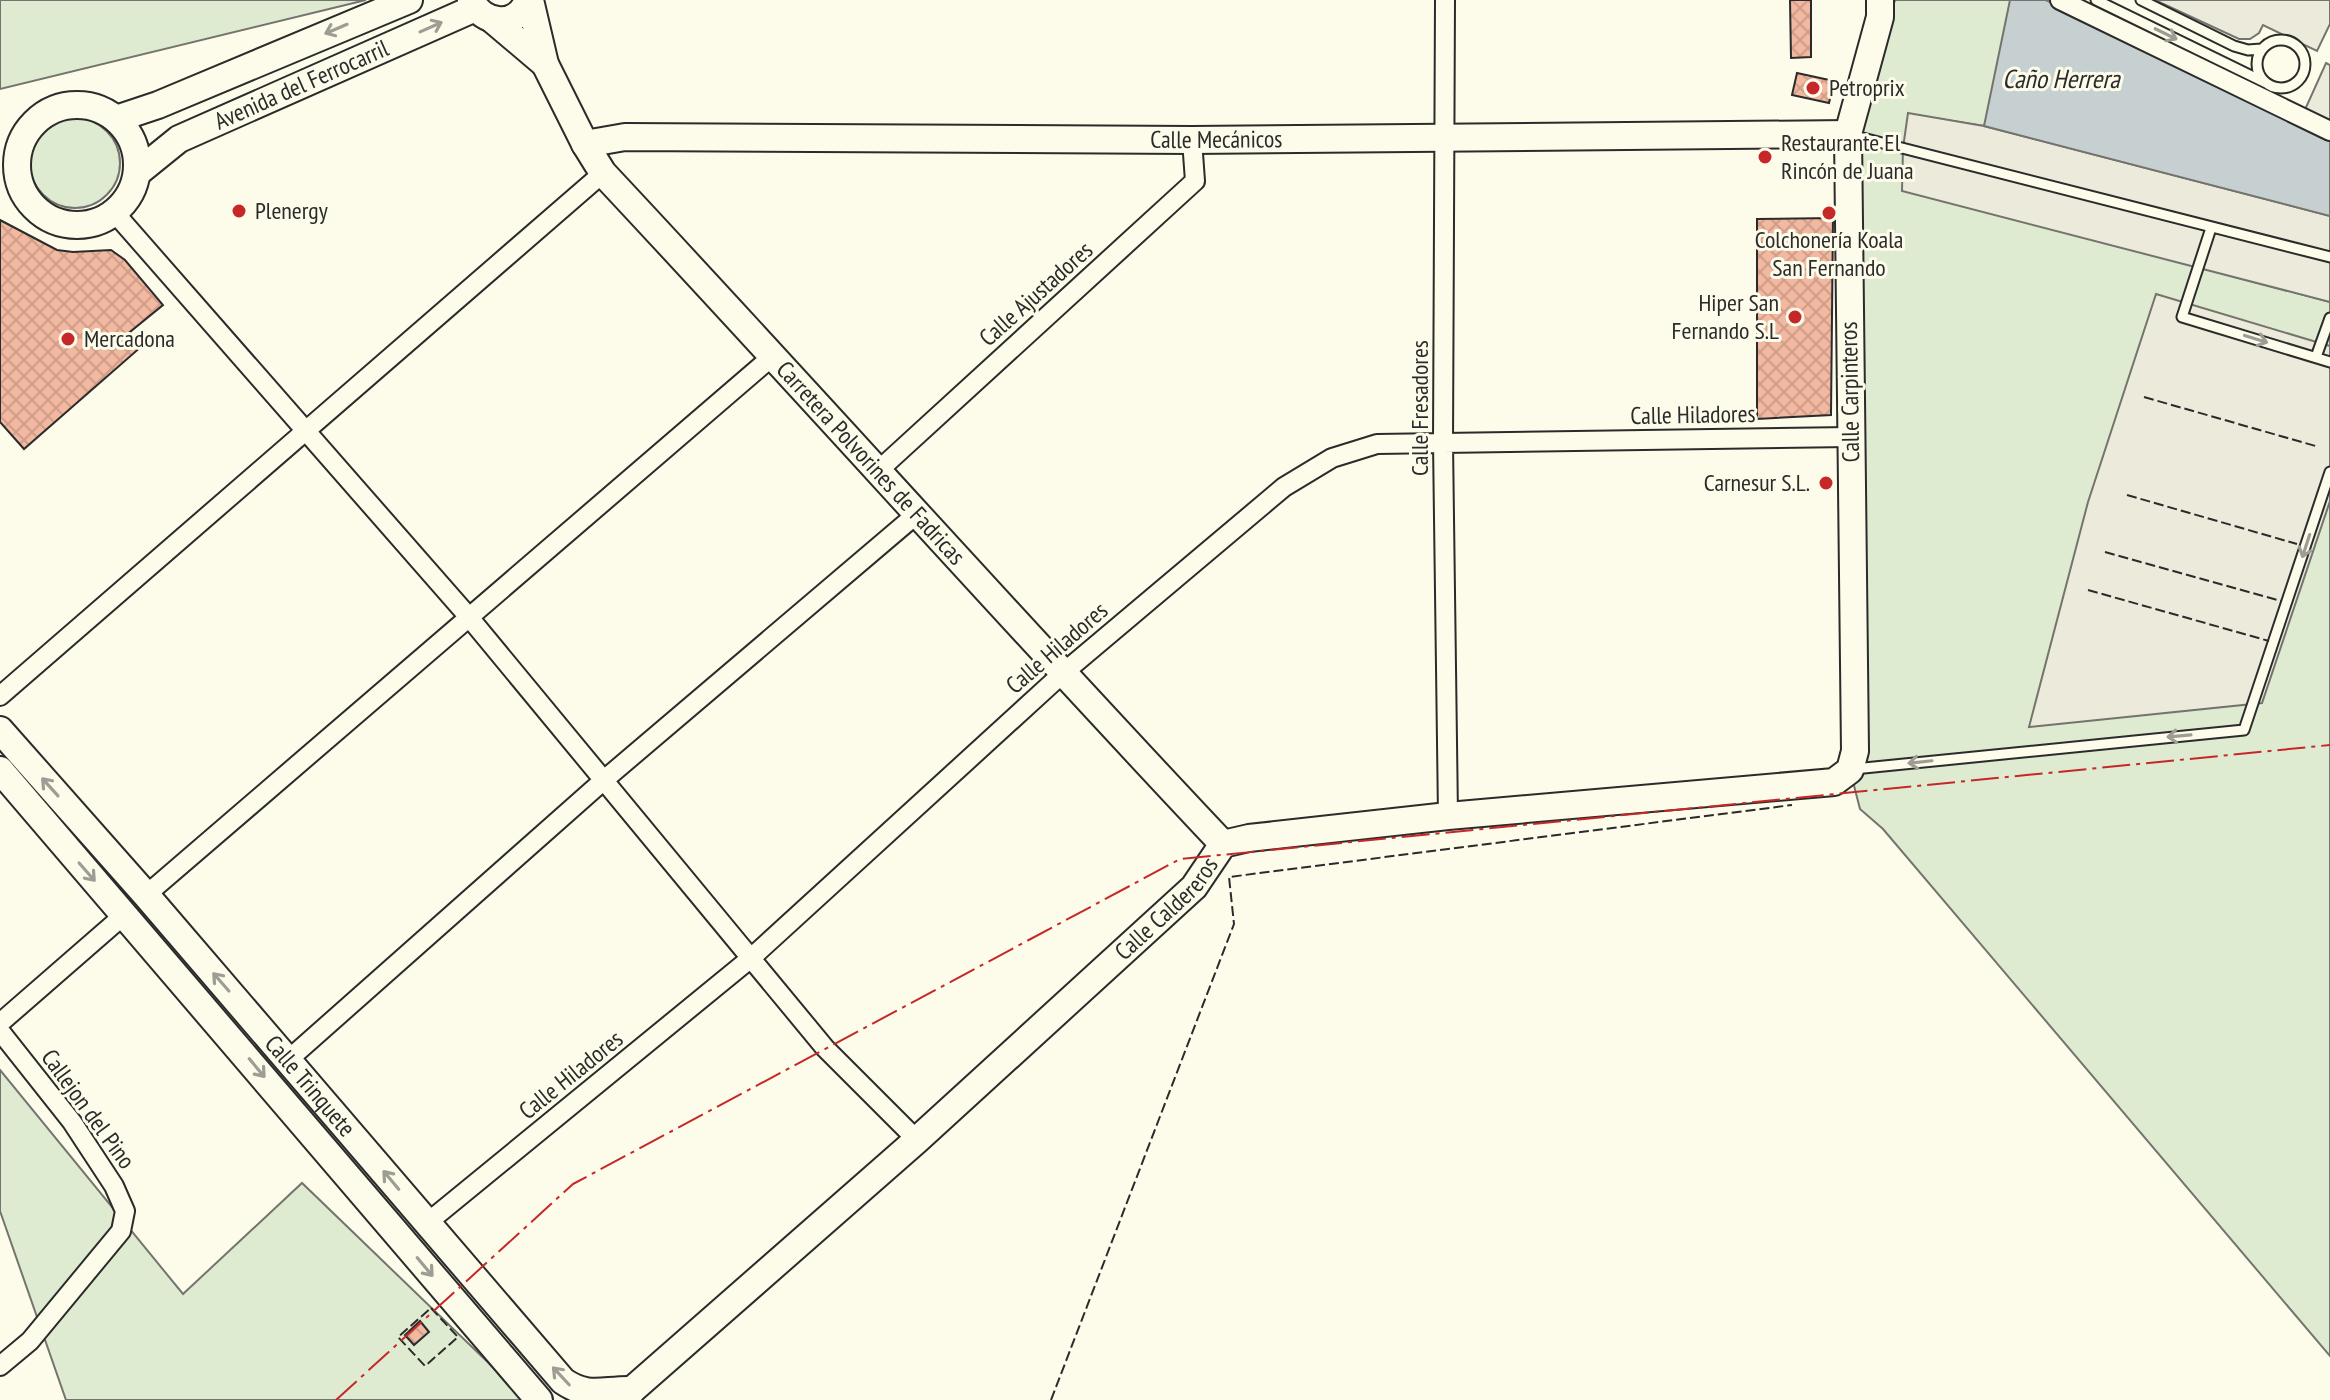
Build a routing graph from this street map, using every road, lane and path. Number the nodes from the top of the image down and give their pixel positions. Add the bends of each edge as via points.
1 (409, 0) edge
2 (529, 0) edge
3 (1445, 0) edge
4 (2060, 0) edge
5 (2096, 0) edge
6 (2141, 0) edge
7 (1885, 6) edge
8 (479, 9) edge
9 (2261, 49) junction
10 (545, 64) junction
11 (2266, 83) junction
12 (116, 119) junction
13 (2330, 131) edge
14 (1848, 134) junction
15 (1447, 138) junction
16 (1192, 140) junction
17 (585, 144) junction
18 (10, 148) edge
19 (137, 173) junction
20 (603, 173) junction
21 (0, 196) edge
22 (27, 198) junction
23 (114, 212) junction
24 (2211, 228) junction
25 (2330, 257) edge
26 (2330, 318) edge
27 (774, 355) junction
28 (2316, 357) junction
29 (2330, 362) edge
30 (304, 430) junction
31 (1850, 437) junction
32 (1443, 443) junction
33 (879, 470) junction
34 (2330, 472) edge
35 (918, 513) junction
36 (468, 616) junction
37 (1062, 674) junction
38 (0, 696) edge
39 (0, 730) edge
40 (0, 770) edge
41 (1850, 770) junction
42 (604, 780) junction
43 (1448, 816) junction
44 (1223, 844) junction
45 (146, 895) junction
46 (124, 915) junction
47 (751, 958) junction
48 (0, 1023) edge
49 (0, 1031) edge
50 (288, 1060) junction
51 (917, 1140) junction
52 (427, 1223) junction
53 (0, 1366) edge
54 (628, 1395) edge
55 (539, 1400) edge

1 -> 12 street, Avenida del Ferrocarril
2 - 8 street, Avenida del Ferrocarril via 512,19
2 - 10 street, Carretera Polvorines de Fadricas
3 - 15 street, Calle Fresadores
4 - 13 street
5 -> 11 lane
6 - 9 lane via 2234,46
7 - 14 street, Calle Carpinteros
8 - 10 street, Carretera Polvorines de Fadricas
19 -> 8 street, Avenida del Ferrocarril via 179,139
9 - 11 lane via 2257,71
9 - 11 lane via 2272,41 2288,40 2301,50 2305,63 2300,79 2289,87
10 - 17 street, Carretera Polvorines de Fadricas
12 - 18 street via 90,107 61,107 43,115
12 - 19 street via 133,143
14 - 15 street, Calle Mecánicos
14 - 24 lane
14 - 31 street, Calle Carpinteros
15 - 16 street, Calle Mecánicos
15 - 32 street, Calle Fresadores
16 - 17 street, Calle Mecánicos via 625,137
16 - 33 street, Calle Ajustadores via 1195,181
17 - 20 street, Carretera Polvorines de Fadricas
18 - 22 street
19 - 23 street, Avenida del Ferrocarril via 133,188
20 - 27 street, Carretera Polvorines de Fadricas
20 - 30 street
21 - 22 street
22 - 23 street via 58,222 97,222
23 - 30 street
24 - 25 lane
24 -> 28 lane via 2182,317
26 - 28 lane
27 - 33 street, Carretera Polvorines de Fadricas
27 - 36 street
28 - 29 lane
30 - 36 street
30 - 38 street
31 - 32 street, Calle Hiladores
31 - 41 street, Calle Carpinteros via 1855,751
32 - 37 street, Calle Hiladores via 1377,444 1332,458 1284,487
32 - 43 street, Calle Fresadores
33 - 35 street, Carretera Polvorines de Fadricas
34 -> 41 lane via 2244,730
35 - 37 street, Carretera Polvorines de Fadricas
35 - 42 street
36 - 42 street
36 - 45 street
37 - 44 street, Carretera Polvorines de Fadricas
37 - 47 street, Calle Hiladores
45 -> 39 street, Calle Trinquete
40 -> 46 street, Calle Trinquete
41 - 43 street, Calle Caldereros via 1834,782
42 - 47 street
42 - 50 street
43 - 44 street, Calle Caldereros
44 - 51 street, Calle Caldereros via 1197,884
50 -> 45 street, Calle Trinquete
46 - 48 street
46 -> 55 street, Calle Trinquete
47 - 51 street via 825,1048
47 - 52 street, Calle Hiladores
49 - 53 street, Callejon del Pino via 72,1122 125,1211 121,1231 30,1341
52 -> 50 street, Calle Trinquete
51 - 54 street, Calle Caldereros
54 -> 52 street, Calle Trinquete via 614,1390 591,1394 563,1381

